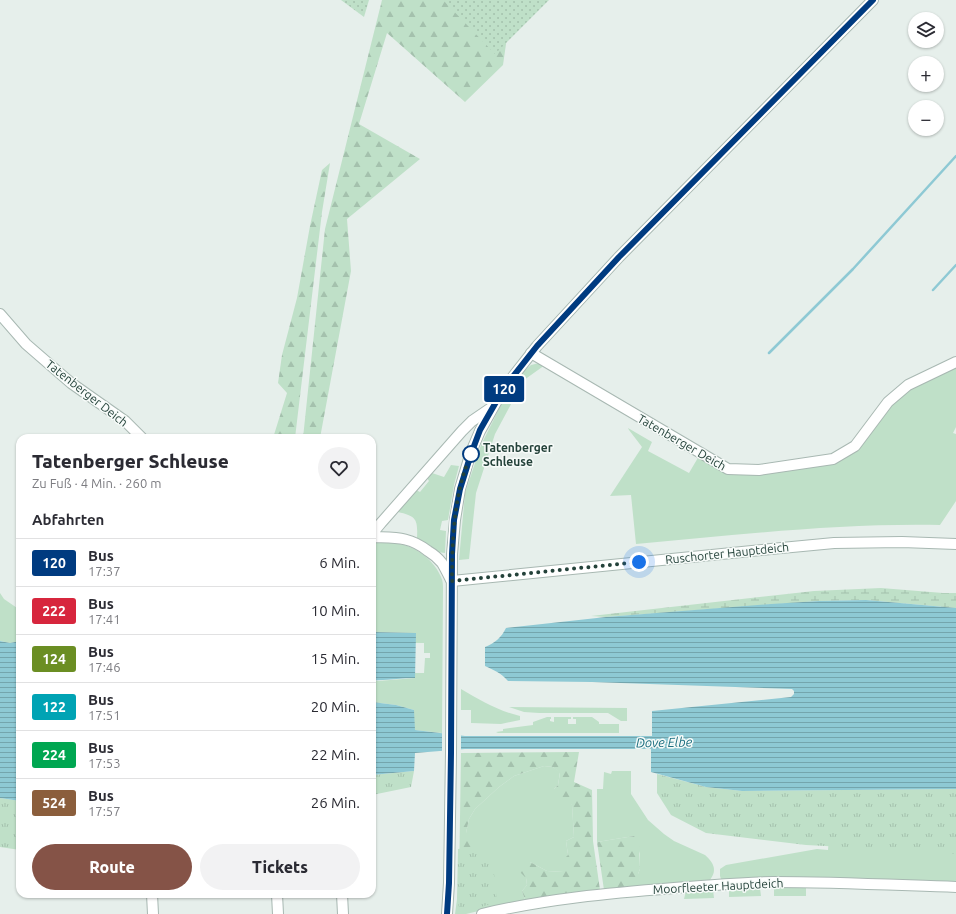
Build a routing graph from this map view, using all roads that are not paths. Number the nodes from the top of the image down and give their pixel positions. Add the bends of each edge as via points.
1 (873, 0) edge
2 (0, 314) edge
3 (530, 354) junction
4 (956, 362) edge
5 (494, 405) junction
6 (138, 434) edge
7 (376, 529) edge
8 (376, 537) edge
9 (956, 544) edge
10 (452, 581) junction
11 (956, 887) edge
12 (152, 898) edge
13 (277, 898) edge
14 (342, 898) edge
15 (153, 914) edge
16 (278, 914) edge
17 (342, 914) edge
18 (447, 914) edge
19 (482, 914) edge

1 - 3 street via 619,257
2 - 6 street, Tatenberger Deich via 26,344 71,383 125,421
3 - 4 street, Tatenberger Deich via 728,469 759,470 833,459 855,446 888,402 908,385
3 - 5 street
5 - 7 street via 462,431
5 - 10 street via 480,430 460,489 454,520
8 - 10 street via 412,540 442,563
9 - 10 street, Ruschorter Hauptdeich via 834,543
10 - 18 street
11 - 19 street, Moorfleeter Hauptdeich via 808,882 718,885 565,899
12 - 15 street
13 - 16 street
14 - 17 street

